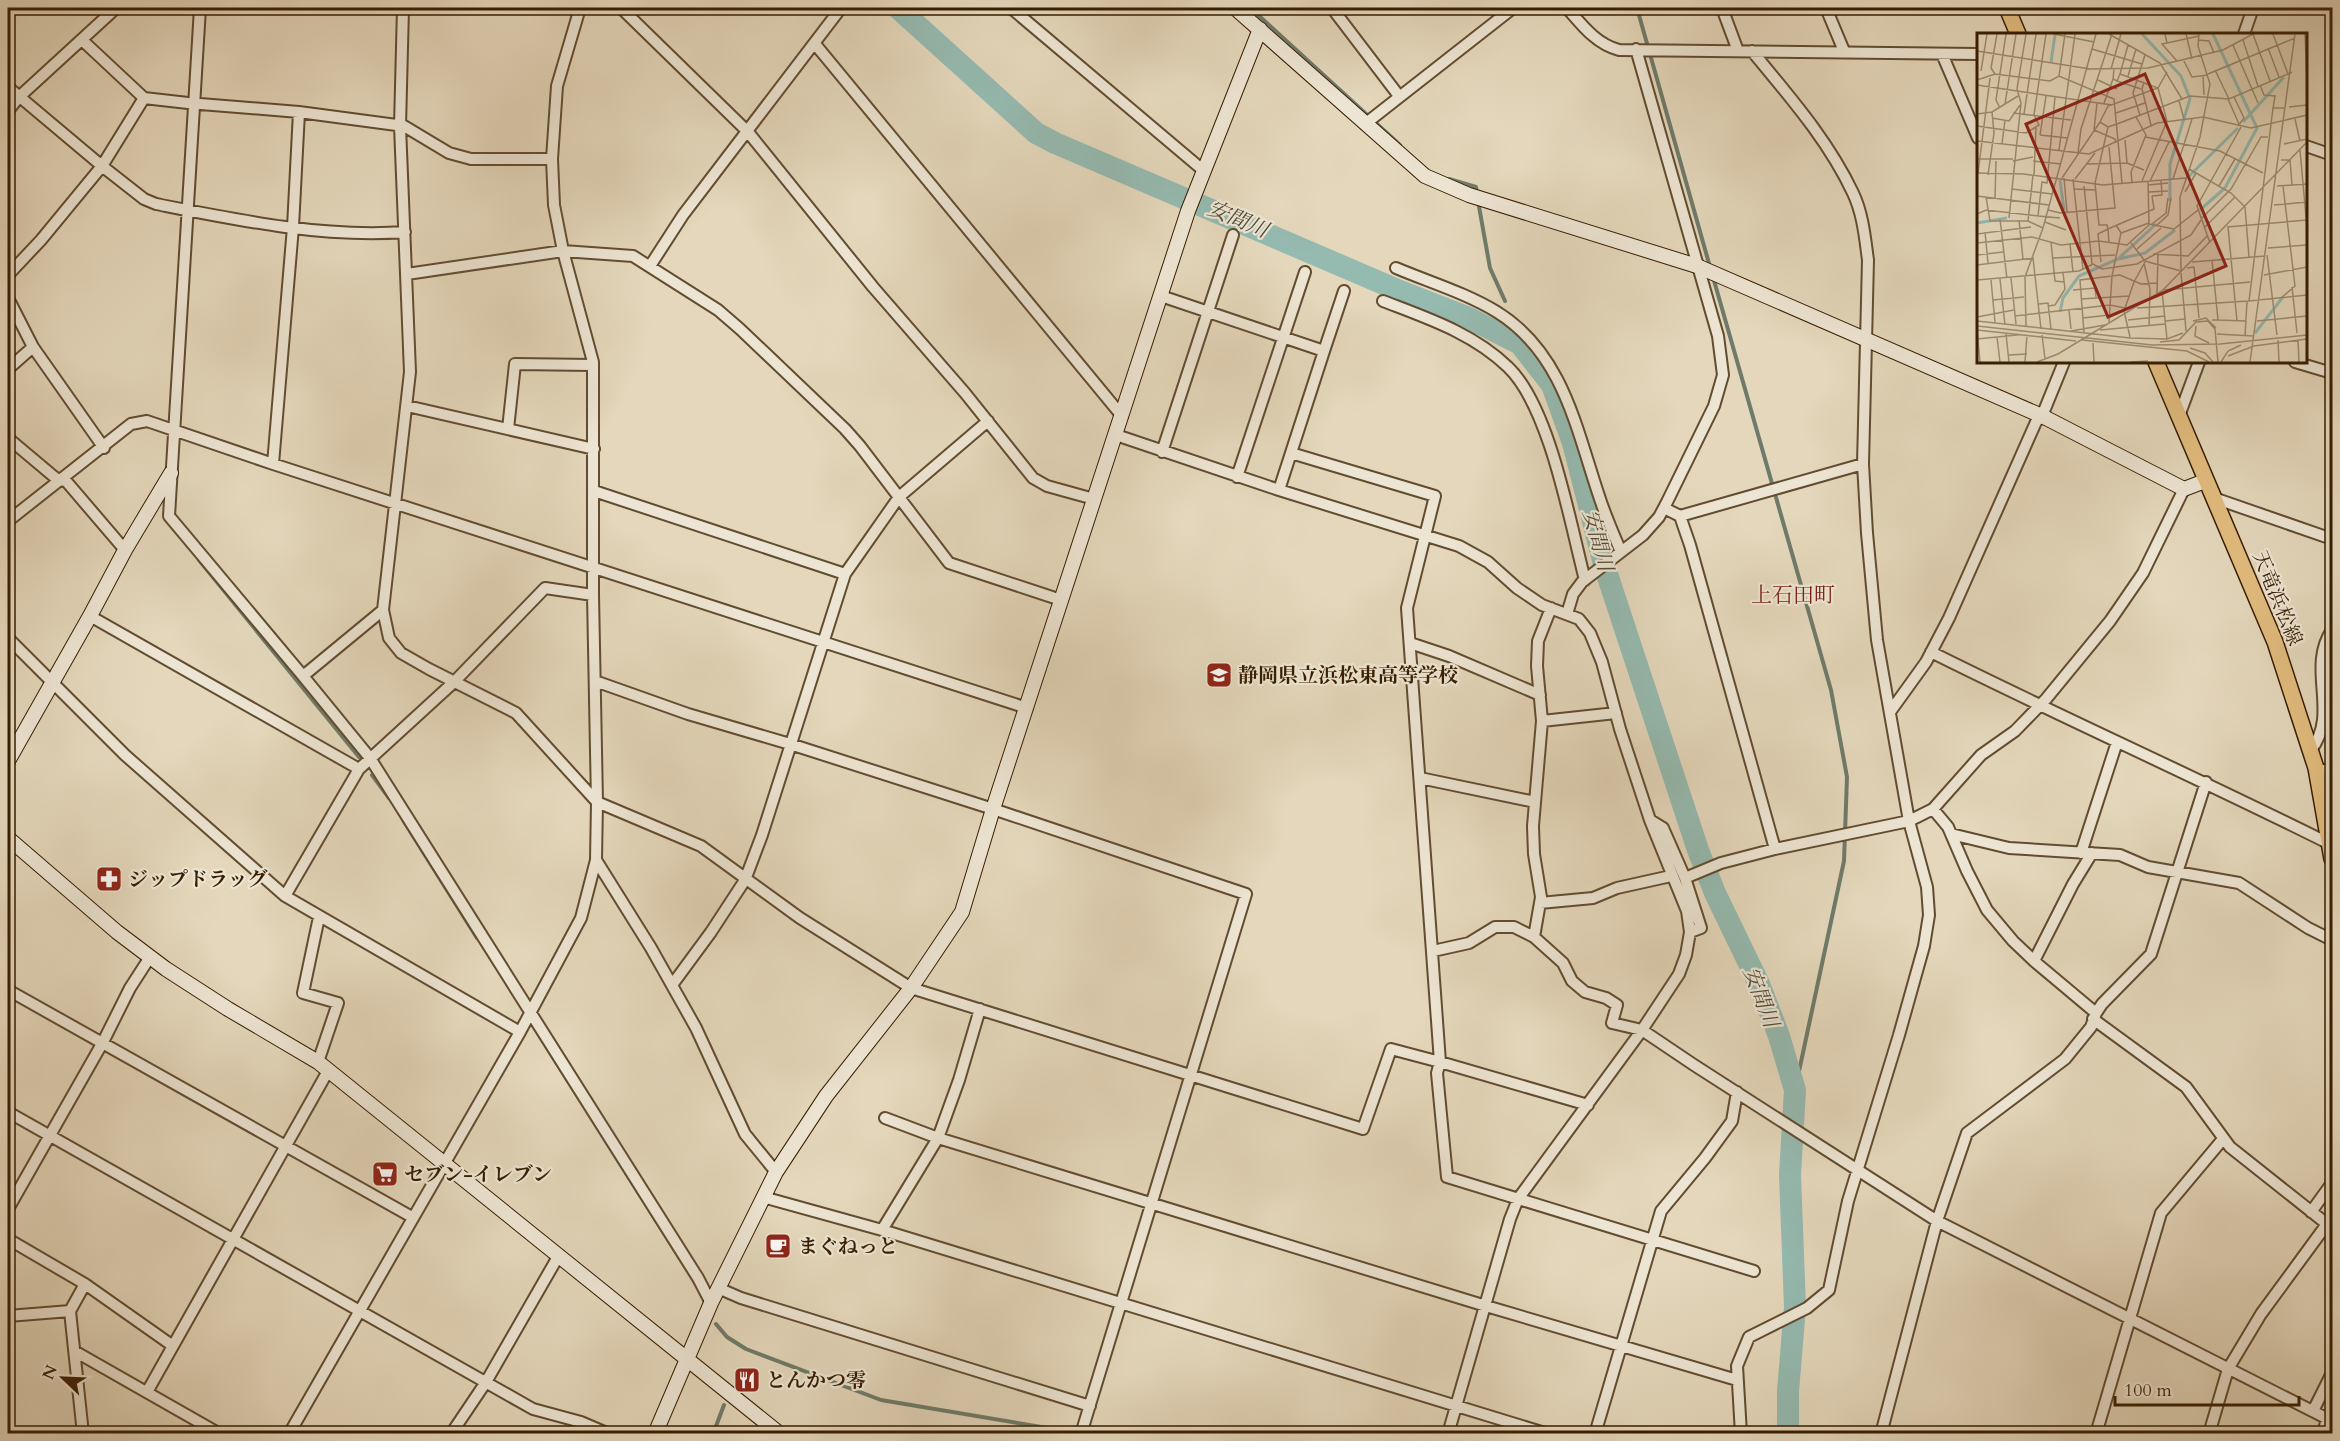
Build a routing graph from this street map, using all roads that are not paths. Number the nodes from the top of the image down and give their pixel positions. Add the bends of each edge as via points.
1 (98, 8) edge
2 (116, 8) edge
3 (200, 8) edge
4 (403, 8) edge
5 (580, 8) edge
6 (621, 8) edge
7 (841, 8) edge
8 (1011, 8) edge
9 (1235, 8) edge
10 (1332, 8) edge
11 (1513, 8) edge
12 (1568, 8) edge
13 (1722, 8) edge
14 (1826, 8) edge
15 (2007, 8) edge
16 (2253, 8) edge
17 (106, 16) junction
18 (1260, 29) junction
19 (2018, 33) edge
20 (2244, 33) edge
21 (82, 40) junction
22 (815, 44) junction
23 (1638, 49) junction
24 (1738, 51) junction
25 (1752, 51) junction
26 (1844, 51) junction
27 (1942, 54) junction
28 (1977, 54) edge
29 (8, 87) edge
30 (1399, 96) junction
31 (19, 97) junction
32 (144, 98) junction
33 (192, 104) junction
34 (8, 111) edge
35 (300, 112) junction
36 (1365, 124) junction
37 (400, 126) junction
38 (748, 132) junction
39 (1977, 136) edge
40 (2307, 146) edge
41 (2332, 155) edge
42 (552, 159) junction
43 (102, 166) junction
44 (1204, 171) junction
45 (187, 210) junction
46 (293, 227) junction
47 (405, 232) junction
48 (1233, 235) dead end
49 (563, 251) junction
50 (650, 266) junction
51 (1700, 267) junction
52 (1396, 268) dead end
53 (1305, 272) dead end
54 (407, 274) junction
55 (8, 275) edge
56 (1344, 291) dead end
57 (1161, 296) junction
58 (8, 298) edge
59 (1383, 301) dead end
60 (1208, 312) junction
61 (1283, 337) junction
62 (1864, 338) junction
63 (33, 347) junction
64 (1324, 351) junction
65 (2064, 363) edge
66 (2156, 363) edge
67 (2199, 363) edge
68 (2298, 363) edge
69 (593, 365) junction
70 (8, 369) edge
71 (2332, 373) edge
72 (407, 406) junction
73 (1122, 416) junction
74 (2179, 416) junction
75 (2042, 417) junction
76 (988, 421) junction
77 (508, 429) junction
78 (175, 431) junction
79 (1116, 435) junction
80 (8, 438) edge
81 (104, 448) junction
82 (594, 449) junction
83 (1162, 452) junction
84 (1291, 453) junction
85 (273, 464) junction
86 (1863, 464) junction
87 (171, 473) junction
88 (1237, 477) junction
89 (58, 480) junction
90 (2205, 481) junction
91 (2184, 489) junction
92 (1279, 490) junction
93 (594, 491) junction
94 (899, 497) junction
95 (2214, 498) junction
96 (1094, 499) junction
97 (396, 504) junction
98 (1664, 508) junction
99 (1680, 516) junction
100 (8, 521) edge
101 (1424, 536) junction
102 (2332, 539) edge
103 (125, 550) junction
104 (1620, 552) junction
105 (594, 566) junction
106 (845, 574) junction
107 (1585, 580) junction
108 (593, 594) junction
109 (1061, 600) junction
110 (1551, 608) junction
111 (383, 610) junction
112 (1567, 614) junction
113 (90, 616) junction
114 (2332, 630) edge
115 (8, 638) edge
116 (824, 642) junction
117 (1410, 643) junction
118 (1931, 652) junction
119 (303, 676) junction
120 (596, 681) junction
121 (51, 682) junction
122 (454, 682) junction
123 (1540, 695) junction
124 (2039, 706) junction
125 (1027, 708) junction
126 (1890, 712) junction
127 (1616, 713) junction
128 (1542, 721) junction
129 (2117, 742) junction
130 (790, 744) junction
131 (2311, 750) junction
132 (370, 758) junction
133 (8, 761) edge
134 (2316, 768) junction
135 (359, 769) junction
136 (2332, 773) edge
137 (1420, 778) junction
138 (2206, 782) junction
139 (597, 802) junction
140 (1535, 802) junction
141 (993, 809) junction
142 (1933, 809) junction
143 (1650, 820) junction
144 (1909, 821) junction
145 (1952, 834) junction
146 (8, 838) edge
147 (1775, 849) junction
148 (2331, 851) edge
149 (2086, 853) junction
150 (596, 860) junction
151 (2177, 873) junction
152 (1671, 876) junction
153 (1687, 877) junction
154 (745, 880) junction
155 (285, 896) junction
156 (1540, 903) junction
157 (319, 917) junction
158 (1690, 932) junction
159 (1534, 937) junction
160 (2332, 940) edge
161 (1433, 951) junction
162 (150, 957) junction
163 (2034, 961) junction
164 (672, 986) junction
165 (911, 988) junction
166 (8, 990) edge
167 (980, 1009) junction
168 (530, 1012) junction
169 (2095, 1016) junction
170 (1642, 1030) junction
171 (520, 1032) junction
172 (103, 1042) junction
173 (1440, 1062) junction
174 (323, 1066) junction
175 (1191, 1075) junction
176 (1737, 1092) junction
177 (1588, 1105) junction
178 (8, 1112) edge
179 (885, 1118) dead end
180 (49, 1136) junction
181 (938, 1138) junction
182 (2223, 1139) junction
183 (285, 1147) junction
184 (444, 1162) junction
185 (1857, 1170) junction
186 (776, 1172) junction
187 (2332, 1183) edge
188 (763, 1197) junction
189 (1518, 1199) junction
190 (1152, 1203) junction
191 (8, 1209) edge
192 (2311, 1212) junction
193 (412, 1217) junction
194 (1937, 1221) junction
195 (2330, 1226) edge
196 (882, 1230) junction
197 (8, 1239) edge
198 (233, 1239) junction
199 (1653, 1239) junction
200 (559, 1256) junction
201 (1754, 1271) dead end
202 (85, 1284) junction
203 (718, 1288) junction
204 (711, 1303) junction
205 (1121, 1305) junction
206 (1486, 1306) junction
207 (70, 1311) junction
208 (359, 1311) junction
209 (8, 1316) edge
210 (2130, 1319) junction
211 (173, 1346) junction
212 (1622, 1346) junction
213 (76, 1352) junction
214 (688, 1358) junction
215 (2228, 1369) junction
216 (2332, 1373) edge
217 (1737, 1380) junction
218 (486, 1382) junction
219 (147, 1392) junction
220 (1090, 1406) junction
221 (1456, 1407) junction
222 (2313, 1411) junction
223 (2330, 1420) edge
224 (83, 1434) edge
225 (220, 1434) edge
226 (290, 1434) edge
227 (451, 1434) edge
228 (609, 1434) edge
229 (655, 1434) edge
230 (780, 1434) edge
231 (1081, 1434) edge
232 (1448, 1434) edge
233 (1548, 1434) edge
234 (1595, 1434) edge
235 (1741, 1434) edge
236 (1881, 1434) edge
237 (2096, 1434) edge
238 (2209, 1434) edge
239 (2323, 1434) edge

1 - 17 street
2 - 17 street
3 - 33 street
4 - 37 street
5 - 42 street via 557,86
6 - 38 street
7 - 22 street
8 - 44 street
9 - 18 street
10 - 30 street
11 - 30 street
12 - 23 street via 1592,36 1609,47
13 - 24 street
14 - 26 street
15 - 19 main road
16 - 20 street
17 - 21 street
18 - 36 street
18 - 44 street
21 - 31 street
21 - 32 street
22 - 38 street
22 - 73 street
23 - 24 street
23 - 51 street
24 - 25 street
25 - 26 street
25 - 62 street via 1814,126 1854,194 1868,260
26 - 27 street
27 - 28 street
27 - 39 street
29 - 31 street
30 - 36 street
31 - 34 street
31 - 43 street
32 - 33 street
32 - 43 street
33 - 35 street
33 - 45 street
35 - 37 street
35 - 46 street
36 - 51 street via 1425,176 1469,195
37 - 42 street via 449,153 471,159
37 - 47 street
38 - 50 street via 683,215
38 - 76 street
40 - 41 street
42 - 49 street via 554,205
43 - 45 street via 144,199
43 - 55 street
44 - 57 street
45 - 46 street
45 - 78 street
46 - 47 street
46 - 85 street
47 - 54 street
48 - 60 street
49 - 50 street via 633,256
49 - 54 street
49 - 69 street
50 - 94 street via 740,329 853,437
51 - 62 street
51 - 98 street via 1718,336 1723,375 1714,406
52 - 104 street via 1497,313 1525,335 1555,372 1574,413
53 - 61 street
54 - 72 street
56 - 64 street
57 - 60 street
57 - 73 street
58 - 63 street
59 - 107 street via 1452,328 1509,368 1546,434
60 - 61 street
60 - 83 street
61 - 64 street
61 - 88 street
62 - 75 street
62 - 86 street
63 - 70 street
63 - 81 street
64 - 84 street
65 - 75 street
66 - 74 main road, 天竜浜松線
67 - 74 street
68 - 71 street
69 - 77 street via 515,364
69 - 82 street
72 - 77 street
72 - 97 street
73 - 79 street
74 - 90 main road, 天竜浜松線
75 - 91 street
75 - 118 street via 2036,422 1975,563
76 - 94 street
76 - 96 street via 1034,478 1047,486
77 - 82 street
78 - 81 street via 147,422 131,424
78 - 85 street
78 - 87 street
79 - 83 street
79 - 96 street
80 - 89 street
81 - 89 street
82 - 93 street
83 - 88 street
84 - 92 street
84 - 101 street via 1435,496
85 - 97 street
86 - 99 street
86 - 126 street via 1877,640
87 - 103 street
87 - 119 street via 168,516
88 - 92 street
89 - 100 street
89 - 103 street via 66,481
90 - 91 street
90 - 95 main road, 天竜浜松線
91 - 124 street via 2136,583 2110,621
92 - 101 street
93 - 105 street
93 - 106 street
94 - 106 street
94 - 109 street via 949,563
95 - 102 street
95 - 131 main road, 天竜浜松線 via 2275,642
96 - 109 street
97 - 105 street
97 - 111 street
98 - 99 street
98 - 104 street via 1643,535
99 - 147 street
101 - 110 street via 1459,546 1488,562 1517,588
101 - 117 street via 1407,609
103 - 113 street
104 - 107 street
105 - 108 street
105 - 116 street
106 - 116 street
107 - 112 street via 1573,594
108 - 120 street
108 - 122 street via 545,588
109 - 125 street
110 - 112 street
110 - 123 street via 1538,641
111 - 119 street
111 - 122 street via 389,638 402,653
112 - 127 street via 1579,619 1590,633
113 - 121 street
113 - 135 street
114 - 131 street via 2324,655 2331,718 2319,743
115 - 121 street
116 - 125 street
116 - 130 street
117 - 123 street
117 - 137 street
118 - 124 street
118 - 126 street
119 - 132 street
120 - 130 street
120 - 139 street
121 - 133 street
121 - 155 street via 133,762
122 - 132 street
122 - 139 street via 516,713
123 - 128 street
124 - 129 street
124 - 142 street via 1981,755
125 - 141 street
126 - 144 street
127 - 128 street
127 - 143 street
128 - 140 street
129 - 138 street
129 - 149 street
130 - 141 street
130 - 154 street
131 - 134 main road, 天竜浜松線
132 - 135 street
132 - 168 street
134 - 136 street
134 - 148 main road, 天竜浜松線
135 - 155 street
137 - 140 street
137 - 161 street
138 - 148 street
138 - 151 street
139 - 150 street
139 - 154 street via 701,846
140 - 156 street via 1534,854
141 - 165 street via 962,912
141 - 175 street via 1246,894
142 - 144 street
142 - 145 street
143 - 152 street
143 - 153 street via 1663,828
144 - 147 street
144 - 185 street via 1927,887 1929,915 1899,1035
145 - 149 street via 2009,848
145 - 163 street via 1987,910
146 - 162 street
147 - 153 street via 1721,863
149 - 151 street via 2120,855 2148,867
149 - 163 street
150 - 164 street
150 - 168 street via 581,918
151 - 160 street via 2239,883
151 - 169 street via 2151,954
152 - 156 street via 1617,888 1593,898
152 - 158 street
153 - 158 street via 1701,928
154 - 164 street
154 - 165 street
155 - 157 street
156 - 159 street
157 - 171 street
157 - 174 street via 303,993 338,1003
158 - 170 street via 1679,974
159 - 161 street via 1514,927 1495,927 1469,943
159 - 170 street via 1563,963 1572,981 1585,992 1617,1005 1612,1023
161 - 173 street
162 - 172 street
162 - 174 street
163 - 169 street
164 - 186 street via 745,1134
165 - 167 street
165 - 186 street via 826,1096
166 - 172 street
167 - 175 street
167 - 181 street
168 - 171 street
168 - 204 street
169 - 182 street via 2186,1087
169 - 194 street via 2091,1027 2065,1059 1967,1133
170 - 176 street
170 - 177 street
171 - 184 street
172 - 180 street
172 - 183 street
173 - 175 street via 1391,1049 1363,1129
173 - 177 street
173 - 189 street via 1437,1073 1447,1177
174 - 183 street
174 - 184 street
175 - 190 street
176 - 185 street
176 - 199 street via 1732,1121 1660,1210
177 - 189 street
178 - 180 street
179 - 181 street
180 - 191 street
180 - 198 street
181 - 190 street
181 - 196 street
182 - 192 street
182 - 210 street via 2161,1213
183 - 193 street
183 - 198 street
184 - 193 street
184 - 200 street
185 - 194 street
185 - 217 street via 1829,1290 1807,1308 1749,1337 1737,1366
186 - 188 street
187 - 192 street
188 - 196 street
188 - 203 street
189 - 199 street
189 - 206 street
190 - 205 street
190 - 206 street
192 - 195 street
193 - 208 street
194 - 210 street
194 - 236 street
195 - 215 street via 2261,1314
196 - 205 street
197 - 202 street
198 - 208 street
198 - 211 street
199 - 201 street
199 - 212 street
200 - 214 street
200 - 218 street
202 - 207 street
202 - 211 street
203 - 204 street
203 - 220 street via 741,1299
204 - 214 street
205 - 220 street
205 - 221 street
206 - 212 street
206 - 221 street
207 - 209 street
207 - 213 street
208 - 218 street
208 - 226 street
210 - 215 street
210 - 237 street
211 - 219 street
212 - 217 street
212 - 234 street
213 - 219 street
213 - 224 street
214 - 229 street
214 - 230 street
215 - 222 street
215 - 238 street
216 - 222 street
217 - 235 street
218 - 227 street
218 - 228 street via 533,1409
219 - 225 street
220 - 231 street
221 - 232 street
221 - 233 street
222 - 223 street
223 - 239 street

